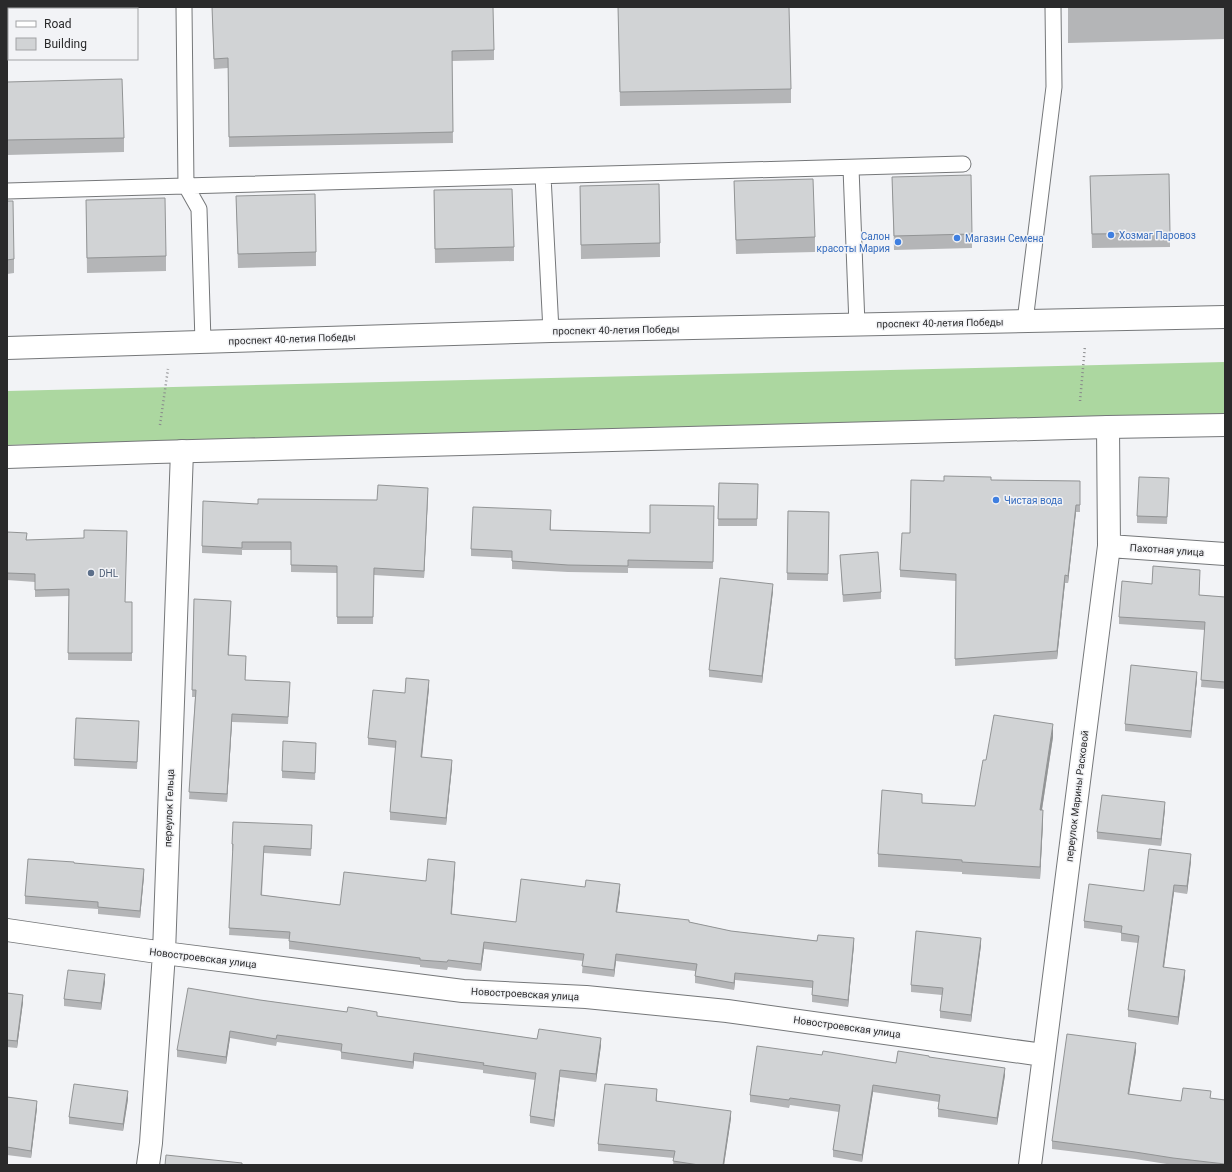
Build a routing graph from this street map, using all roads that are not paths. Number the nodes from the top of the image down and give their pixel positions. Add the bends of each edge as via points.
1 (184, 7) edge
2 (1053, 7) edge
3 (963, 164) dead end
4 (851, 168) junction
5 (543, 176) junction
6 (186, 186) junction
7 (7, 191) edge
8 (1225, 317) edge
9 (1025, 321) junction
10 (857, 325) junction
11 (551, 331) junction
12 (202, 342) junction
13 (7, 348) edge
14 (1225, 425) edge
15 (1108, 427) junction
16 (182, 451) junction
17 (7, 457) edge
18 (1109, 546) junction
19 (1225, 554) edge
20 (7, 930) edge
21 (164, 953) junction
22 (1043, 1055) junction
23 (148, 1165) edge
24 (1030, 1165) edge

1 - 6 lane
2 - 9 lane via 1054,87
3 - 4 lane
4 - 5 lane
4 - 10 lane
5 - 6 lane
5 - 11 lane
6 - 7 lane
6 - 12 lane via 199,209
8 - 9 street, проспект 40-летия Победы
9 - 10 street, проспект 40-летия Победы
10 - 11 street, проспект 40-летия Победы
11 - 12 street, проспект 40-летия Победы
12 - 13 street, проспект 40-летия Победы
14 - 15 street
15 - 16 street
15 - 18 street, переулок Марины Расковой
16 - 17 street
16 - 21 street, переулок Гельца
18 - 19 street, Пахотная улица
18 - 22 street, переулок Марины Расковой
20 - 21 street, Новостроевская улица
21 - 22 street, Новостроевская улица via 463,991 586,997 728,1011
21 - 23 street, переулок Гельца
22 - 24 street, переулок Марины Расковой

